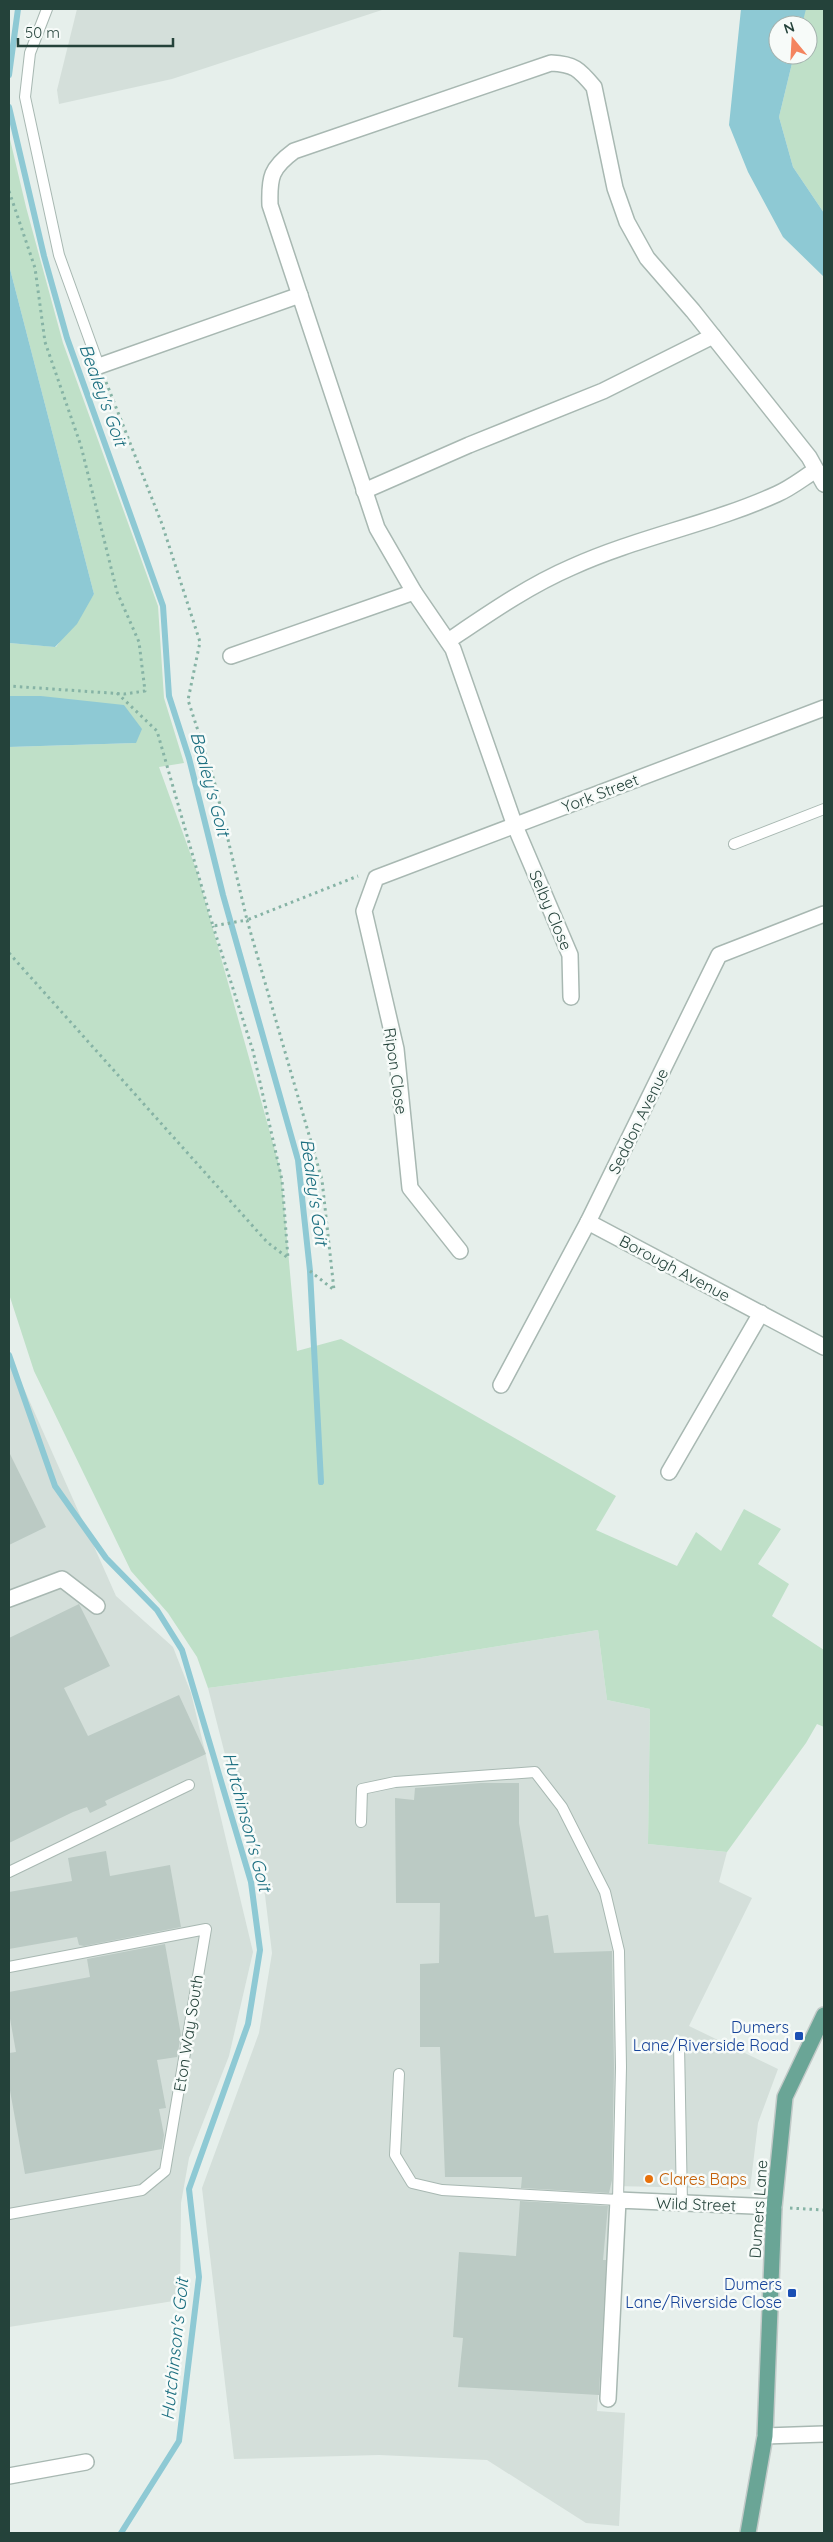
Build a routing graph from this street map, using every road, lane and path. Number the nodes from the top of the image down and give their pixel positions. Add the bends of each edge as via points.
1 (46, 9) edge
2 (9, 191) edge
3 (300, 296) junction
4 (713, 336) junction
5 (99, 366) junction
6 (816, 470) junction
7 (824, 484) edge
8 (364, 491) junction
9 (414, 592) junction
10 (448, 641) junction
11 (231, 656) dead end
12 (9, 686) edge
13 (117, 694) junction
14 (824, 708) edge
15 (824, 809) edge
16 (515, 826) junction
17 (734, 844) dead end
18 (376, 878) junction
19 (824, 914) edge
20 (247, 920) junction
21 (212, 926) junction
22 (9, 953) edge
23 (571, 997) dead end
24 (588, 1222) junction
25 (460, 1251) dead end
26 (310, 1271) dead end
27 (761, 1313) junction
28 (824, 1347) edge
29 (501, 1386) dead end
30 (669, 1472) dead end
31 (9, 1599) edge
32 (98, 1606) dead end
33 (190, 1785) dead end
34 (361, 1822) dead end
35 (9, 1872) edge
36 (9, 1966) edge
37 (824, 2015) edge
38 (679, 2045) dead end
39 (399, 2074) dead end
40 (618, 2200) junction
41 (682, 2204) junction
42 (774, 2207) junction
43 (824, 2210) edge
44 (9, 2214) edge
45 (608, 2400) dead end
46 (824, 2434) edge
47 (765, 2436) junction
48 (86, 2462) dead end
49 (9, 2476) edge
50 (748, 2533) edge

1 - 5 lane via 30,53 25,97 59,254
2 - 13 path via 35,268 45,342 81,446 117,592 139,642 145,691
3 - 4 street, Selby Close via 270,205 270,182 276,164 294,151 551,63 570,64 594,87 615,188 627,222 647,258
3 - 5 street
3 - 8 street, Selby Close
4 - 6 street, Selby Close
4 - 8 street via 603,390
5 - 20 path via 162,524 200,642 188,700 214,780
6 - 7 street, Selby Close
6 - 10 street via 779,493 748,506 572,567 504,604
8 - 9 street, Selby Close via 377,528
9 - 10 street, Selby Close
9 - 11 street
10 - 16 street, Selby Close via 454,649
12 - 13 path
13 - 21 path via 157,731
14 - 16 street, York Street
15 - 17 lane
16 - 18 street, York Street
16 - 23 street, Selby Close via 570,955
18 - 20 path via 355,876
18 - 25 street, Ripon Close via 364,911 396,1049 410,1188
19 - 24 street, Seddon Avenue via 719,955
20 - 21 path
20 - 26 path via 322,1180 334,1290
21 - 22 path via 255,1060 282,1180 288,1258 267,1242
24 - 27 street, Borough Avenue
24 - 29 street, Seddon Avenue
27 - 28 street, Borough Avenue
27 - 30 street
31 - 32 street via 62,1578
33 - 35 lane
34 - 40 lane via 362,1789 405,1781 535,1772 562,1807 606,1892 619,1950
36 - 44 lane, Eton Way South via 206,1929 165,2171 142,2190
37 - 42 main road, Dumers Lane via 785,2098
38 - 41 lane
39 - 40 lane via 395,2156 412,2183 442,2190
40 - 41 street, Wild Street
40 - 45 street
41 - 42 street, Wild Street
42 - 43 path
42 - 47 main road, Dumers Lane
46 - 47 street
47 - 50 main road, Dumers Lane
48 - 49 street

